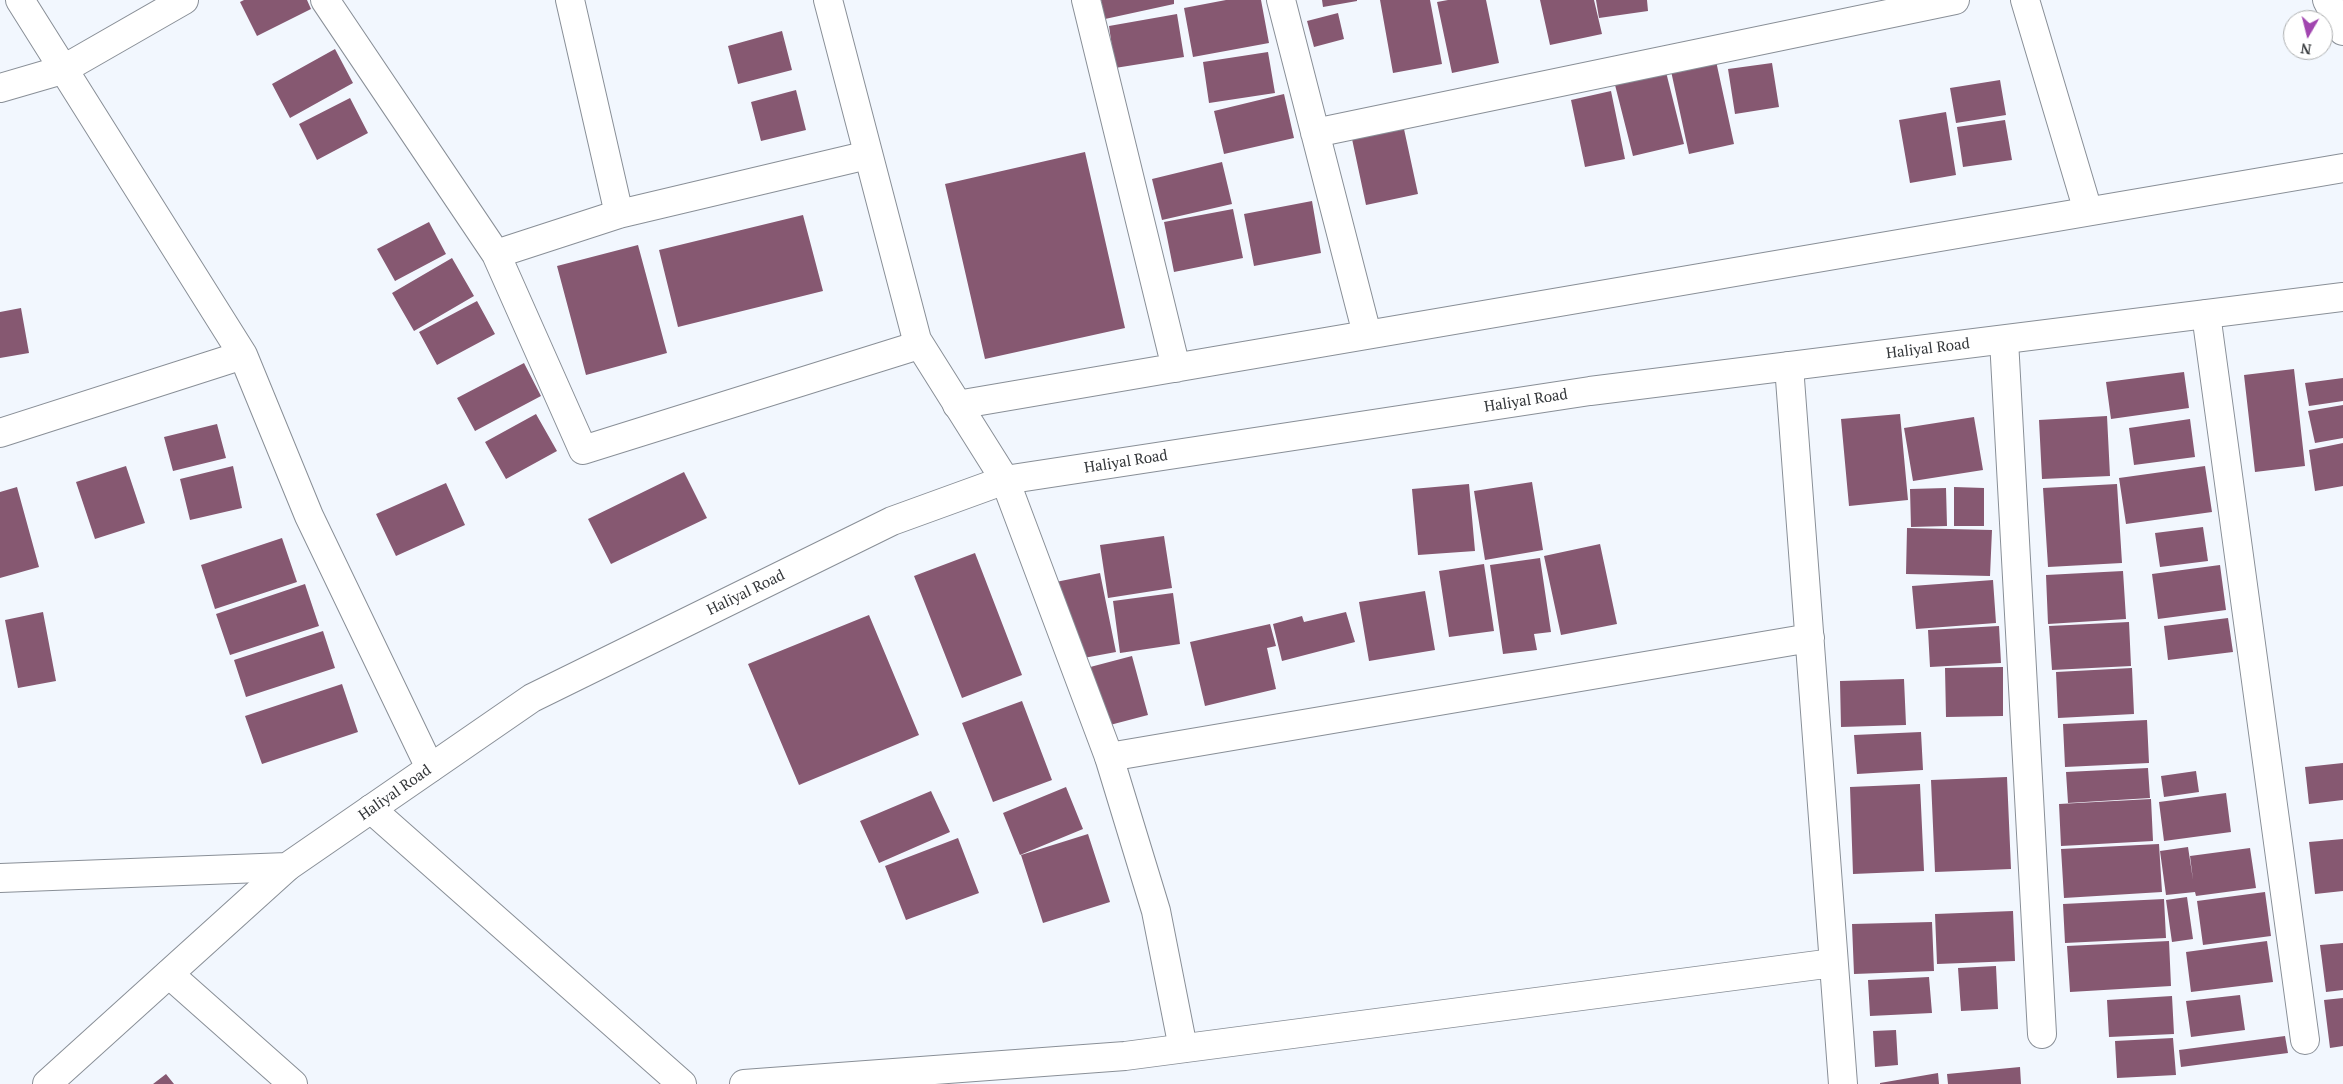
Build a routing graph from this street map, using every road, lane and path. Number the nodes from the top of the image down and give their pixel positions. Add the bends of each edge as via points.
1 (20, 0) edge
2 (184, 0) edge
3 (325, 0) edge
4 (570, 0) edge
5 (828, 0) edge
6 (1086, 0) edge
7 (1281, 0) edge
8 (1955, 0) edge
9 (2025, 0) edge
10 (2327, 0) edge
11 (2343, 31) edge
12 (62, 70) junction
13 (0, 88) edge
14 (1315, 133) junction
15 (868, 154) junction
16 (2343, 168) edge
17 (2088, 211) junction
18 (619, 214) junction
19 (496, 254) junction
20 (2343, 297) edge
21 (2206, 314) junction
22 (1368, 334) junction
23 (2004, 340) junction
24 (919, 345) junction
25 (243, 355) junction
26 (1790, 366) junction
27 (1176, 368) junction
28 (958, 405) junction
29 (0, 433) edge
30 (1004, 480) junction
31 (1810, 638) junction
32 (1110, 757) junction
33 (430, 768) junction
34 (371, 809) junction
35 (287, 868) junction
36 (0, 878) edge
37 (1833, 963) junction
38 (169, 974) junction
39 (2042, 1034) dead end
40 (2305, 1040) dead end
41 (1183, 1048) junction
42 (47, 1084) edge
43 (293, 1084) edge
44 (682, 1084) edge
45 (744, 1084) edge
46 (1843, 1084) edge

1 - 12 street
2 - 12 street
3 - 19 street
4 - 18 street
5 - 15 street
6 - 27 street
7 - 14 street
8 - 14 street
9 - 17 street
10 - 11 street
12 - 13 street
12 - 25 street
14 - 22 street
15 - 18 street
15 - 24 street
16 - 17 street
17 - 22 street
18 - 19 street
19 - 24 street via 583,450
20 - 21 street, Haliyal Road
21 - 23 street, Haliyal Road
21 - 40 street
22 - 27 street
23 - 26 street, Haliyal Road
23 - 39 street
24 - 28 street
25 - 29 street
25 - 33 street via 309,516
26 - 30 street, Haliyal Road via 1590,391
26 - 31 street
27 - 28 street
28 - 30 street
30 - 32 street
30 - 33 street, Haliyal Road via 892,521 532,698
31 - 32 street
31 - 37 street
32 - 41 street via 1156,911
33 - 34 street, Haliyal Road
34 - 35 street, Haliyal Road
34 - 44 street
35 - 36 street
35 - 38 street, Haliyal Road
37 - 41 street
37 - 46 street
38 - 42 street, Haliyal Road
38 - 43 street
41 - 45 street via 1125,1056

